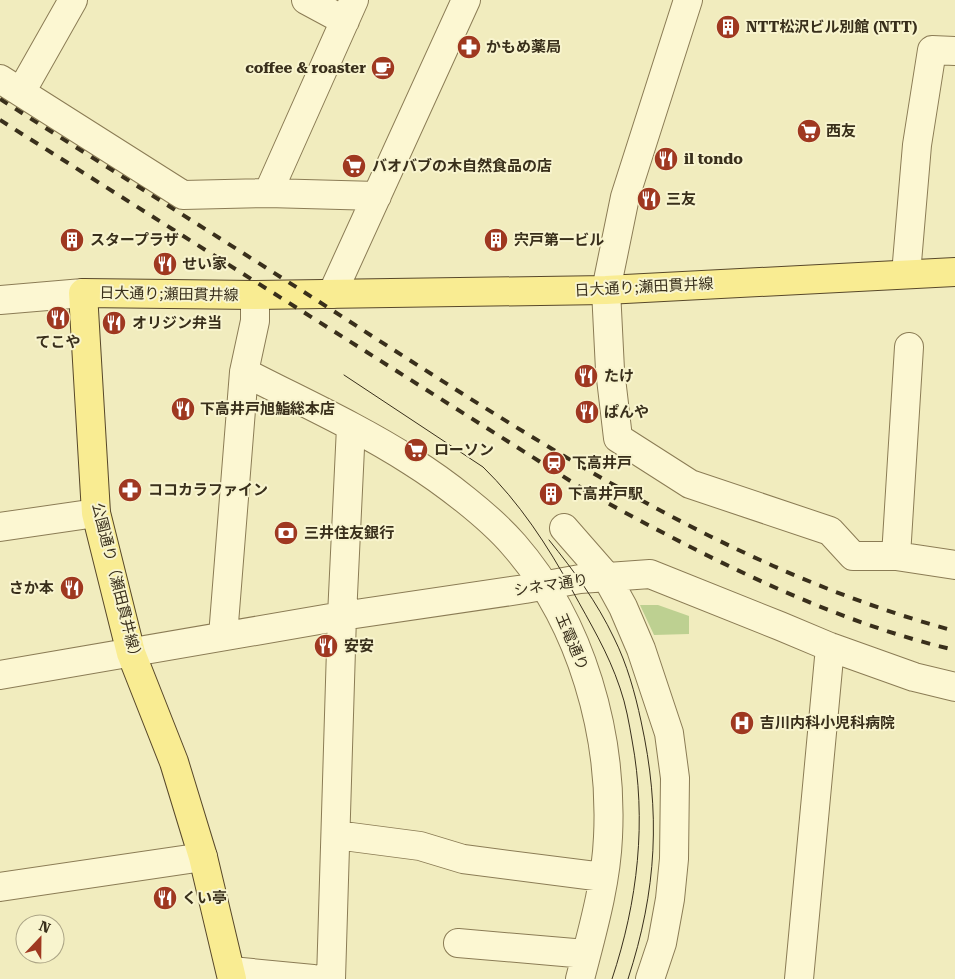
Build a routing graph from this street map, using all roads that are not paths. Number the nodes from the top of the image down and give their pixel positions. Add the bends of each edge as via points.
1 (74, 0) edge
2 (306, 0) edge
3 (466, 0) edge
4 (688, 0) edge
5 (350, 10) edge
6 (955, 51) edge
7 (11, 85) edge
8 (268, 193) junction
9 (377, 196) junction
10 (955, 272) edge
11 (906, 274) junction
12 (606, 290) junction
13 (83, 294) junction
14 (332, 294) junction
15 (254, 295) junction
16 (0, 300) edge
17 (909, 347) dead end
18 (244, 372) junction
19 (351, 427) junction
20 (96, 513) junction
21 (0, 527) edge
22 (564, 528) dead end
23 (896, 556) junction
24 (955, 565) edge
25 (606, 576) junction
26 (544, 586) junction
27 (342, 616) junction
28 (223, 636) junction
29 (830, 647) junction
30 (131, 653) junction
31 (0, 675) edge
32 (955, 687) edge
33 (336, 835) junction
34 (203, 857) junction
35 (603, 877) junction
36 (0, 887) edge
37 (458, 943) dead end
38 (583, 966) edge
39 (231, 975) edge
40 (313, 979) edge
41 (331, 979) edge
42 (650, 979) edge
43 (798, 979) edge

1 - 7 street
2 - 5 street
3 - 9 street
4 - 12 street via 625,197
5 - 8 street
6 - 11 street via 932,50 917,146
7 - 8 street via 183,195
8 - 9 street
9 - 14 street
10 - 11 main road, 日大通り;瀬田貫井線
11 - 12 main road, 日大通り;瀬田貫井線
12 - 14 main road, 日大通り;瀬田貫井線
12 - 23 street via 618,438 690,484 830,531 853,556
13 - 15 main road, 日大通り;瀬田貫井線
13 - 16 street
13 - 20 main road, 公園通り（瀬田貫井線）
14 - 15 main road, 日大通り;瀬田貫井線
15 - 18 street via 255,321
17 - 23 street
18 - 19 street, 玉電通り
18 - 28 street
19 - 26 street, 玉電通り via 411,461 484,515 514,544
19 - 27 street
20 - 21 street
20 - 30 main road, 公園通り（瀬田貫井線）
22 - 25 street
23 - 24 street
25 - 26 street, シネマ通り
25 - 29 street, シネマ通り via 650,574
25 - 42 street via 642,649 658,694 669,733 675,778 670,899 662,943
26 - 27 street, シネマ通り
26 - 35 street, 玉電通り via 575,644 597,715 609,800
27 - 28 street, シネマ通り
27 - 33 street
28 - 30 street, シネマ通り
29 - 32 street, シネマ通り via 914,677
29 - 43 street
30 - 31 street, シネマ通り
30 - 34 main road, 公園通り（瀬田貫井線） via 174,762
33 - 35 street via 420,846 463,859
33 - 41 street
34 - 36 street
34 - 39 main road, 公園通り（瀬田貫井線）
35 - 38 street, 玉電通り via 598,911
37 - 38 street
39 - 40 street

